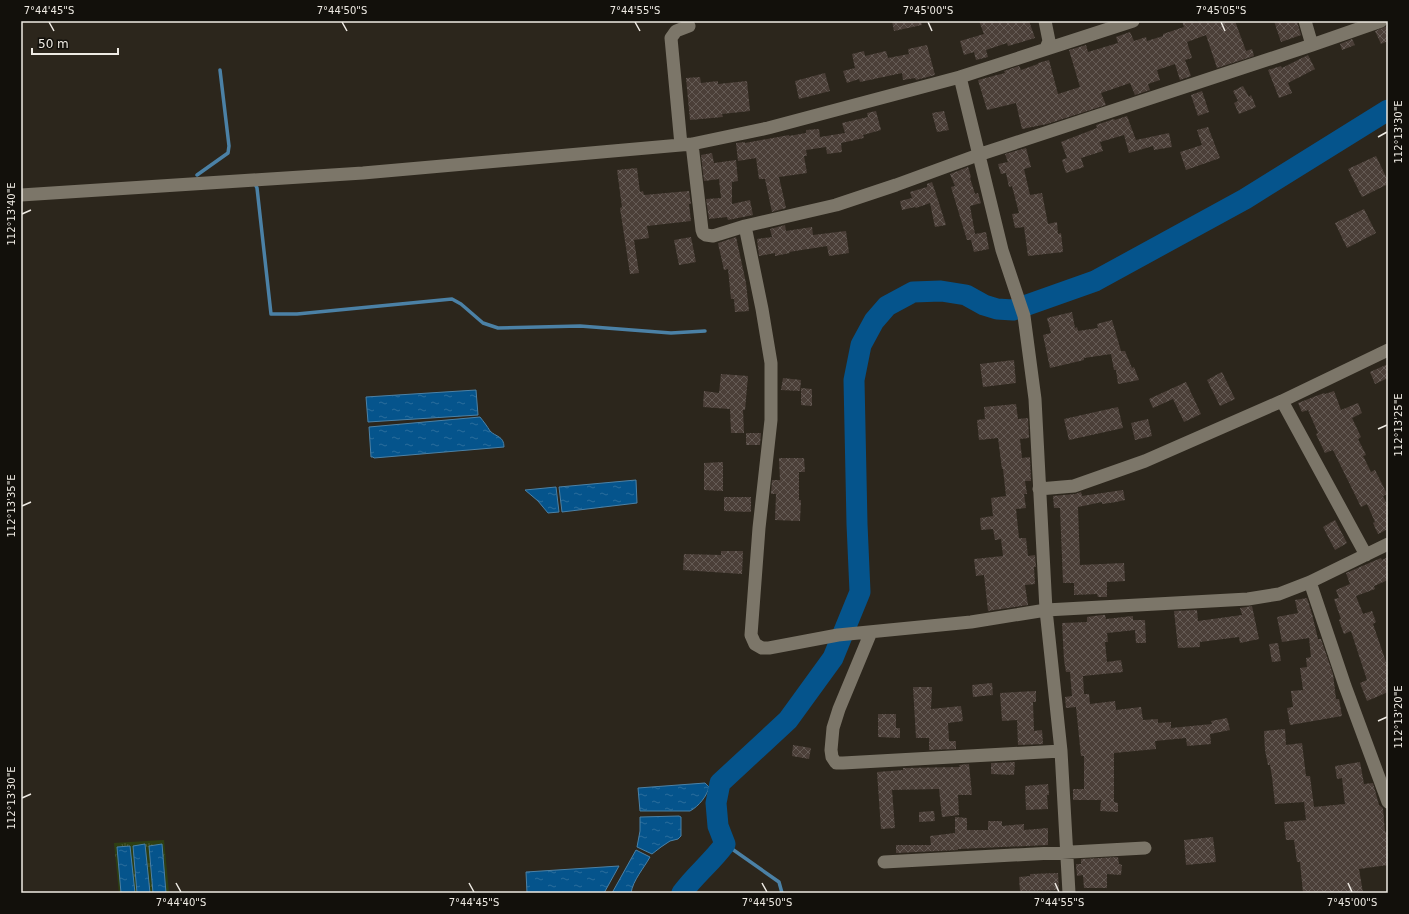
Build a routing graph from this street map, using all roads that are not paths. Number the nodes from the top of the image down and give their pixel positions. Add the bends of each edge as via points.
1 (1044, 21) edge
2 (1133, 21) edge
3 (1305, 21) edge
4 (1381, 21) edge
5 (689, 26) dead end
6 (1312, 45) junction
7 (1046, 48) junction
8 (960, 77) junction
9 (687, 145) junction
10 (978, 155) junction
11 (21, 194) edge
12 (745, 226) junction
13 (1388, 350) edge
14 (1282, 401) junction
15 (1039, 489) junction
16 (1388, 544) edge
17 (1366, 555) junction
18 (1310, 582) junction
19 (1046, 610) junction
20 (868, 632) junction
21 (1060, 751) junction
22 (1388, 802) edge
23 (1145, 848) dead end
24 (1067, 853) junction
25 (884, 862) dead end
26 (1069, 893) edge

1 - 7 street via 1049,41
2 - 7 street
3 - 6 street
4 - 6 street
5 - 9 street via 676,31 671,38
6 - 10 street
7 - 8 street
8 - 9 street via 768,128
8 - 10 street
9 - 11 street via 363,173
9 - 12 street via 703,233 713,236
10 - 12 street via 836,205
10 - 15 street via 1002,250 1024,316 1035,399
12 - 20 street via 771,363 771,420 751,635 754,644 769,648
13 - 14 street
14 - 15 street via 1145,461 1074,486
14 - 17 street
15 - 19 street
16 - 17 street
17 - 18 street
18 - 19 street via 1279,594 1248,599
18 - 22 street
19 - 20 street via 971,622
19 - 21 street
20 - 21 street via 833,728 831,750 836,763
21 - 24 street
23 - 24 street
24 - 25 street
24 - 26 street

